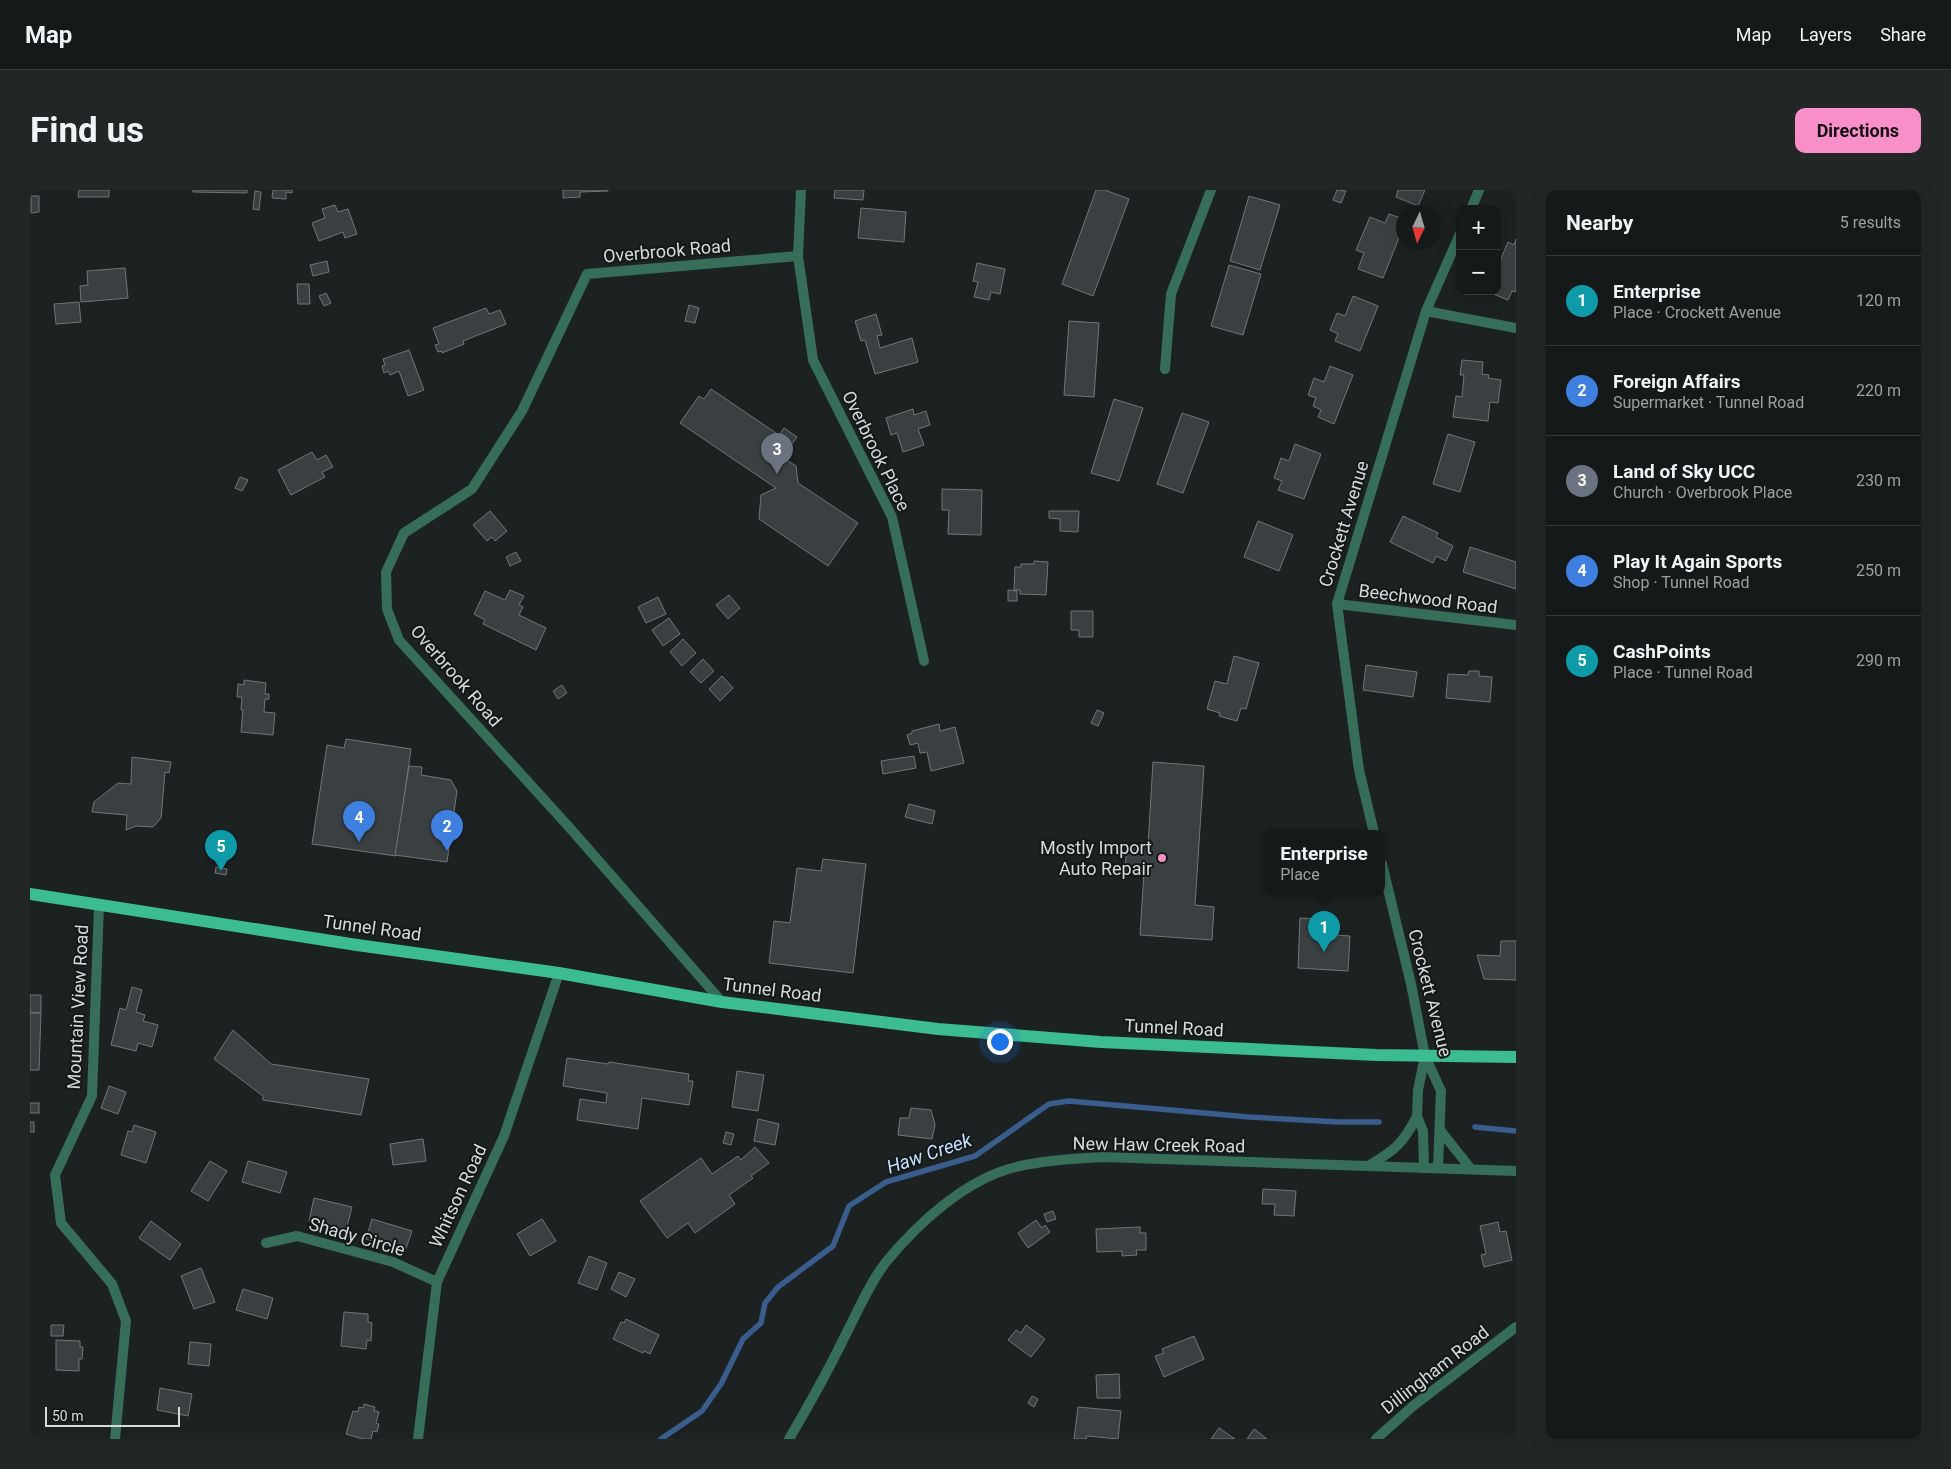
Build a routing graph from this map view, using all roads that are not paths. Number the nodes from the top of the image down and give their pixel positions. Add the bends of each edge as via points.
1 (801, 190) edge
2 (1211, 190) edge
3 (1479, 190) edge
4 (1473, 205) edge
5 (1456, 243) edge
6 (798, 256) junction
7 (1426, 311) junction
8 (1516, 328) edge
9 (1165, 369) dead end
10 (1337, 604) junction
11 (1516, 625) edge
12 (924, 661) dead end
13 (1373, 830) edge
14 (1385, 876) edge
15 (30, 894) edge
16 (99, 906) junction
17 (559, 973) junction
18 (722, 1002) junction
19 (1425, 1056) junction
20 (1516, 1057) edge
21 (1418, 1116) junction
22 (1440, 1130) junction
23 (1368, 1166) junction
24 (1424, 1168) junction
25 (1438, 1168) junction
26 (1471, 1169) junction
27 (1516, 1171) edge
28 (266, 1243) dead end
29 (437, 1282) junction
30 (1516, 1327) edge
31 (115, 1439) edge
32 (418, 1439) edge
33 (789, 1439) edge
34 (1376, 1439) edge

1 - 6 street
2 - 9 street via 1171,294
3 - 4 street
5 - 7 street, Crockett Avenue
6 - 12 street, Overbrook Place via 813,360 892,517
6 - 18 street, Overbrook Road via 587,274 522,411 472,489 404,533 386,572 387,610 399,640
7 - 8 street
7 - 10 street, Crockett Avenue
10 - 11 street, Beechwood Road
10 - 13 street, Crockett Avenue via 1358,770
14 - 19 street, Crockett Avenue
15 - 16 main road, Tunnel Road
16 - 17 main road, Tunnel Road
16 - 31 street, Mountain View Road via 92,1096 55,1174 61,1223 112,1284 126,1322
17 - 18 main road, Tunnel Road
17 - 29 street, Whitson Road via 504,1136
18 - 19 main road, Tunnel Road via 938,1029 1101,1042
19 - 20 main road, Tunnel Road
19 - 21 street via 1418,1090
19 - 22 street, Crockett Avenue via 1442,1091
21 - 23 street via 1407,1137 1390,1153
21 - 24 street via 1424,1131
22 - 25 street, Crockett Avenue
22 - 26 street
23 - 24 street, New Haw Creek Road
23 - 33 street, New Haw Creek Road via 1102,1157 1014,1167 970,1185 937,1210 886,1263
24 - 25 street, New Haw Creek Road
25 - 26 street, New Haw Creek Road
26 - 27 street, New Haw Creek Road
28 - 29 street, Shady Circle via 297,1236 393,1262
29 - 32 street, Whitson Road
30 - 34 street, Dillingham Road via 1413,1406

